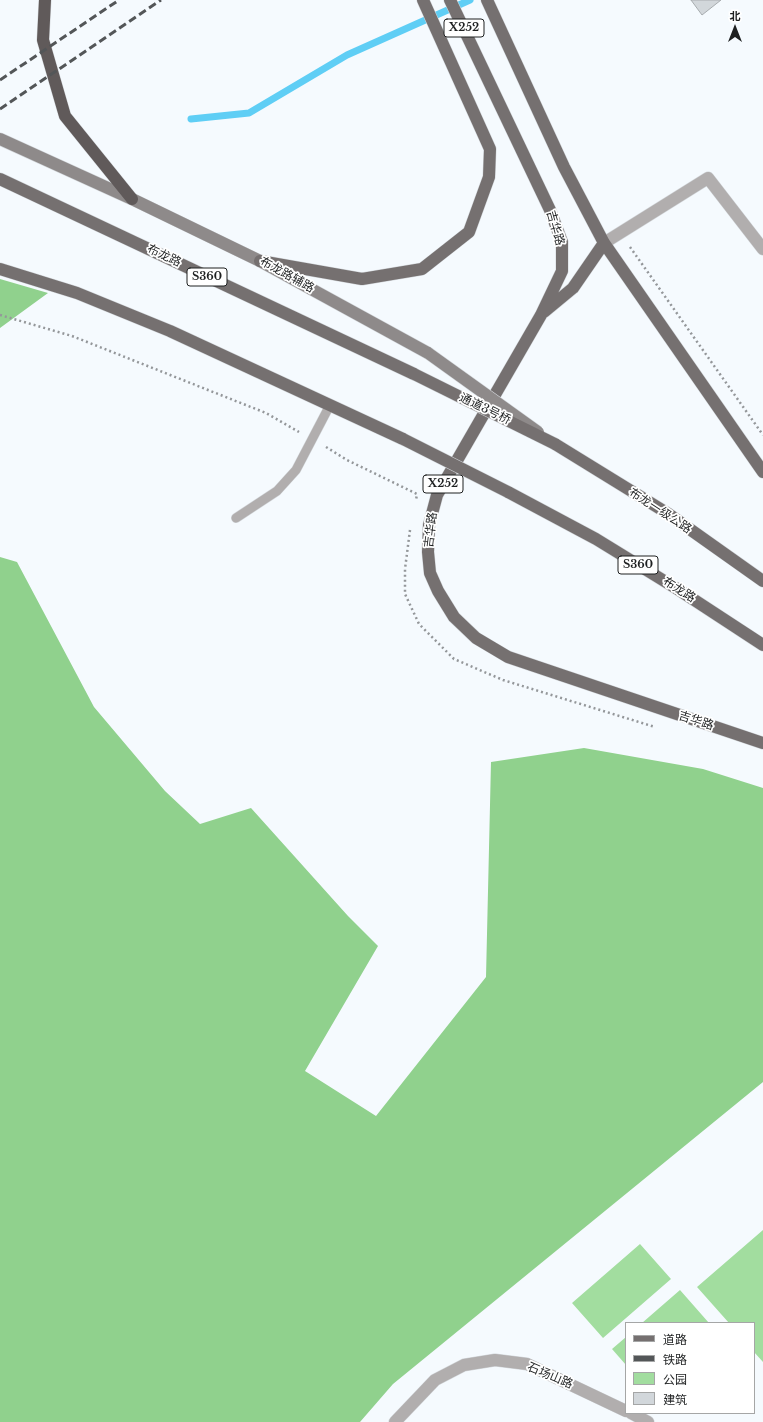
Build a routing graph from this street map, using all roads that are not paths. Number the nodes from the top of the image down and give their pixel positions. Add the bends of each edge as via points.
1 (45, 0) edge
2 (423, 0) edge
3 (450, 0) edge
4 (487, 0) edge
5 (0, 139) edge
6 (0, 179) edge
7 (132, 199) junction
8 (604, 243) junction
9 (763, 249) edge
10 (260, 261) junction
11 (0, 270) edge
12 (540, 315) junction
13 (414, 374) joint
14 (330, 405) junction
15 (555, 444) junction
16 (763, 472) edge
17 (236, 518) dead end
18 (763, 580) edge
19 (763, 645) edge
20 (763, 743) edge
21 (625, 1411) edge
22 (633, 1414) edge
23 (395, 1422) edge
24 (648, 1422) edge

1 - 7 highway via 42,40 65,116
2 - 10 main road via 490,149 489,177 469,232 422,269 362,279
3 - 12 main road, 吉华路 / X252 via 547,203 562,242 562,271
4 - 8 main road, X252 via 564,167
5 - 7 main road, 布龙路辅路
6 - 13 main road, 布龙路 / S360
7 - 10 main road, 布龙路辅路
8 - 9 street via 708,178
8 - 12 main road via 573,288
8 - 16 main road, X252
10 - 15 main road, 布龙路辅路, bridge via 428,353
11 - 14 main road, S360 via 77,293 156,325
12 - 20 main road, 吉华路 / X252 via 437,495 430,525 428,552 430,572 438,591 454,617 476,638 508,658
13 - 15 main road, 通道3号桥 / S360, bridge
14 - 17 lane via 296,470 278,491
14 - 19 main road, 布龙路 / S360, bridge via 403,439 596,539
15 - 18 main road, 布龙一级公路 / S360 via 667,513
21 - 23 street, 石场山路 via 527,1364 496,1360 464,1365 435,1380
22 - 24 street

